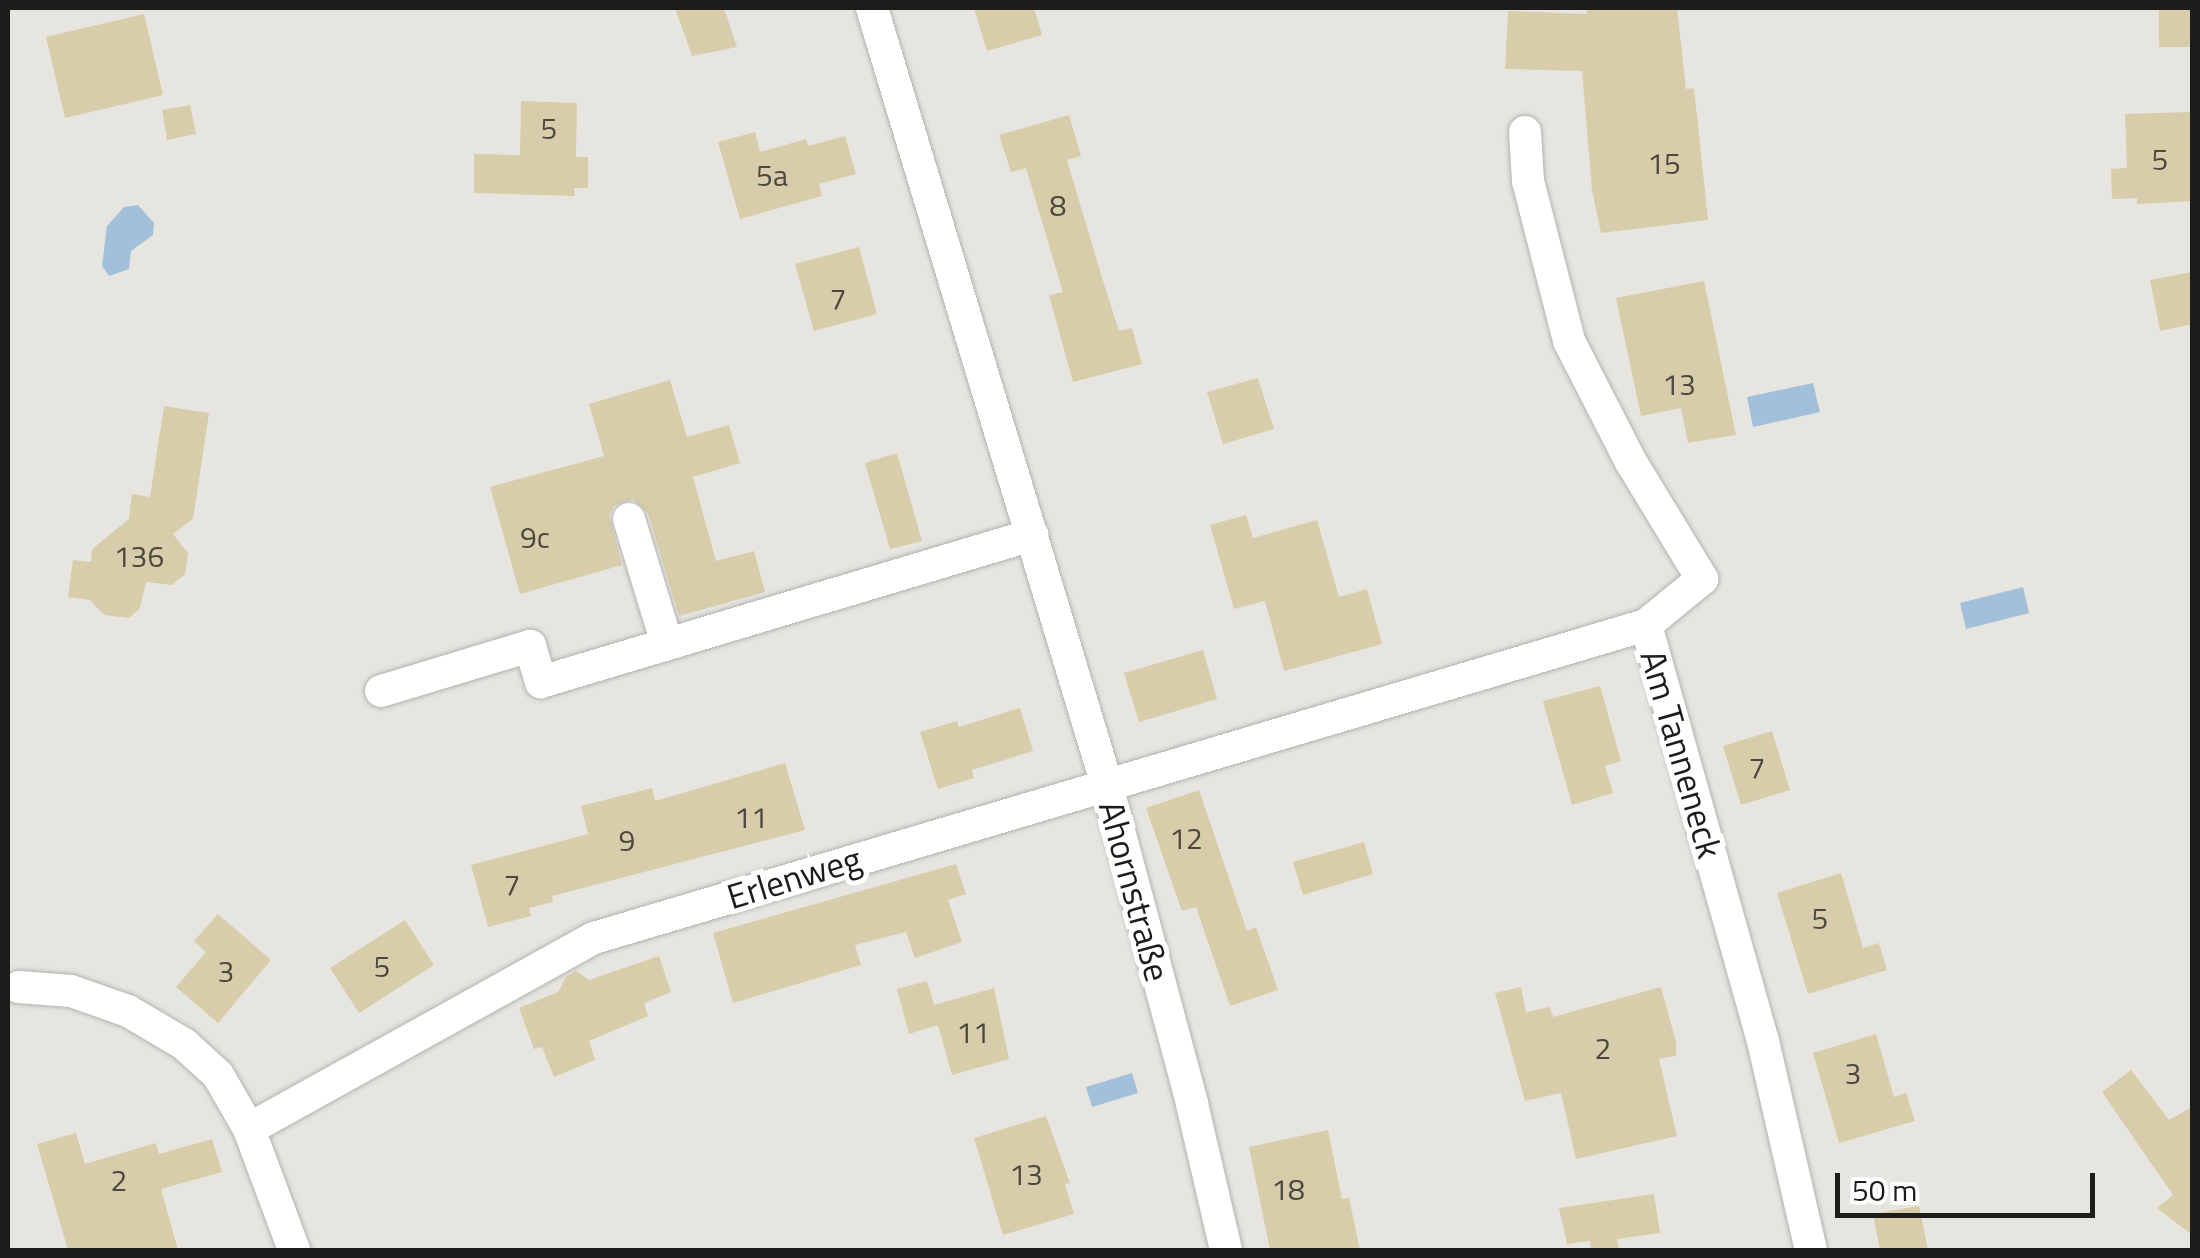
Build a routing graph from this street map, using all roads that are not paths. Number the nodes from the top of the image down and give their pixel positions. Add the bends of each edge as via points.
1 (872, 8) edge
2 (1526, 132) dead end
3 (629, 519) dead end
4 (1032, 535) junction
5 (1646, 625) junction
6 (667, 644) junction
7 (380, 691) dead end
8 (1106, 782) junction
9 (19, 987) dead end
10 (249, 1129) junction
11 (294, 1250) edge
12 (1226, 1250) edge
13 (1812, 1250) edge

1 - 4 street, Ahornstraße
2 - 5 street, Am Tanneneck via 1528,181 1569,341 1631,462 1702,578
3 - 6 street
4 - 6 street
4 - 8 street, Ahornstraße
5 - 8 street, Erlenweg
5 - 13 street, Am Tanneneck via 1763,1042
6 - 7 street via 540,682 530,646
8 - 10 street, Erlenweg via 594,938
8 - 12 street, Ahornstraße
9 - 10 street via 72,991 128,1011 184,1044 218,1075
10 - 11 street

